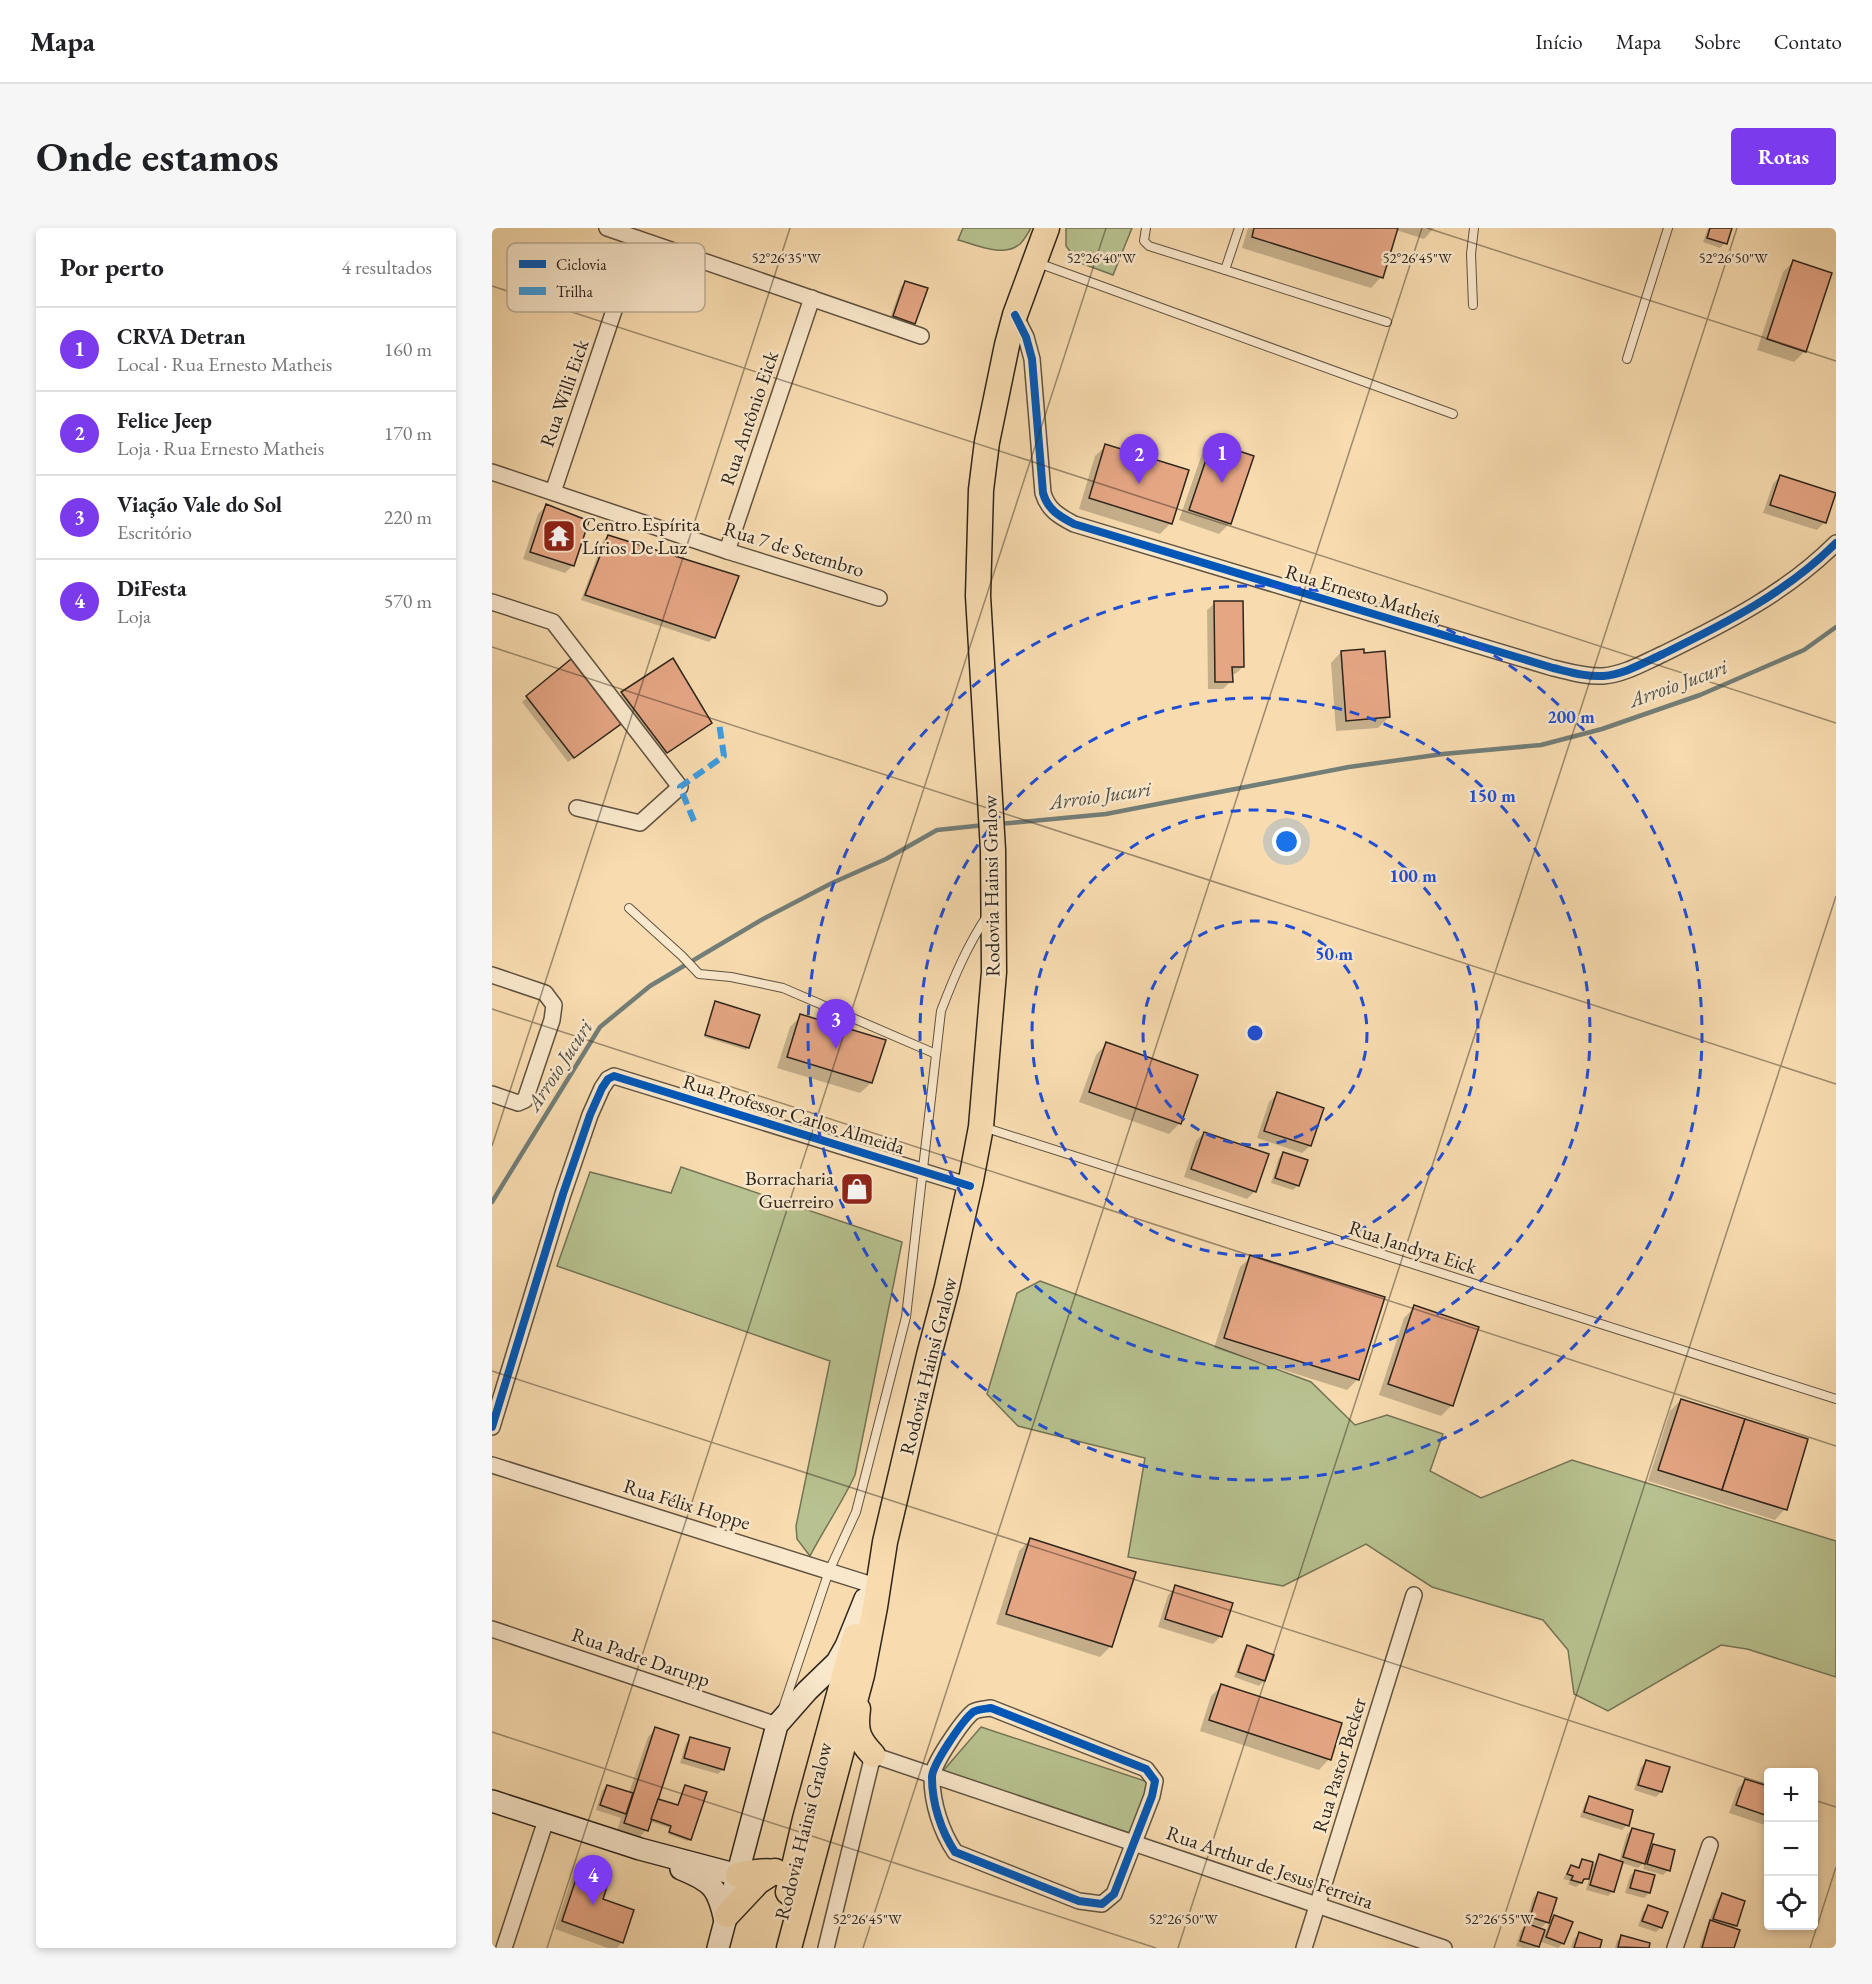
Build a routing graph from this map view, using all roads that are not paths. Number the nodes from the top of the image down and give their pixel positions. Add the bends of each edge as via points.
1 (607, 228) edge
2 (1047, 228) edge
3 (1146, 228) edge
4 (1239, 228) edge
5 (1474, 228) edge
6 (1668, 228) edge
7 (638, 239) junction
8 (637, 243) edge
9 (650, 243) edge
10 (705, 262) edge
11 (1034, 262) junction
12 (1225, 270) junction
13 (812, 298) junction
14 (1473, 305) dead end
15 (613, 312) edge
16 (1015, 315) junction
17 (1388, 322) dead end
18 (921, 336) dead end
19 (1627, 359) dead end
20 (1453, 414) dead end
21 (492, 472) edge
22 (553, 492) junction
23 (1836, 543) edge
24 (727, 551) junction
25 (879, 598) dead end
26 (492, 602) edge
27 (577, 808) dead end
28 (994, 904) junction
29 (629, 908) dead end
30 (492, 975) edge
31 (936, 1054) junction
32 (492, 1094) edge
33 (981, 1127) junction
34 (922, 1171) junction
35 (970, 1186) junction
36 (1836, 1399) edge
37 (492, 1427) edge
38 (492, 1465) edge
39 (885, 1542) junction
40 (829, 1571) junction
41 (867, 1591) junction
42 (1414, 1595) dead end
43 (492, 1629) edge
44 (865, 1658) junction
45 (777, 1725) junction
46 (843, 1747) junction
47 (873, 1755) junction
48 (931, 1775) junction
49 (492, 1801) edge
50 (546, 1820) junction
51 (1134, 1843) junction
52 (1710, 1845) dead end
53 (640, 1849) junction
54 (738, 1875) junction
55 (791, 1879) junction
56 (1318, 1905) junction
57 (726, 1919) junction
58 (504, 1948) edge
59 (718, 1948) edge
60 (773, 1948) edge
61 (789, 1948) edge
62 (826, 1948) edge
63 (1304, 1948) edge
64 (1444, 1948) edge
65 (1675, 1948) edge

1 - 7 street
2 - 11 main road, Rodovia Hainsi Gralow
3 - 12 lane via 1144,241 1149,246
4 - 12 lane
5 - 14 lane
6 - 19 lane
7 - 8 street, Rua Willi Eick
7 - 9 street
10 - 13 street
11 - 16 main road, Rodovia Hainsi Gralow
11 - 20 lane
12 - 17 lane
13 - 18 street
13 - 24 street, Rua Antônio Eick
15 - 22 street, Rua Willi Eick
16 - 23 street, Rua Ernesto Matheis via 1032,359 1043,493 1055,514 1074,525 1553,668 1602,676 1643,664 1750,609
16 - 28 main road, Rodovia Hainsi Gralow via 996,391 981,500 978,596
21 - 22 street, Rua 7 de Setembro
22 - 24 street, Rua 7 de Setembro
24 - 25 street, Rua 7 de Setembro
26 - 27 street via 553,622 680,787 640,823
28 - 31 lane via 957,969 941,1011
28 - 33 main road, Rodovia Hainsi Gralow via 994,972
29 - 31 lane via 699,974 783,988
30 - 32 street via 545,993 554,1005 525,1100 518,1103
31 - 34 lane
33 - 35 main road, Rodovia Hainsi Gralow
33 - 36 lane, Rua Jandyra Eick
34 - 35 street, Rua Professor Carlos Almeida
34 - 37 street, Rua Professor Carlos Almeida via 614,1076 608,1079 590,1115 563,1194
34 - 40 lane via 906,1317 856,1512
35 - 39 main road, Rodovia Hainsi Gralow
38 - 40 street, Rua Félix Hoppe
39 - 41 main road, Rodovia Hainsi Gralow
39 - 44 main road, Rodovia Hainsi Gralow
40 - 41 street, Rua Félix Hoppe
40 - 45 lane
41 - 45 main road via 837,1662
41 - 55 main road, Rodovia Hainsi Gralow
42 - 56 street, Rua Pastor Becker
43 - 45 street, Rua Padre Darupp
44 - 46 main road, Rodovia Hainsi Gralow
44 - 47 main road via 856,1729
45 - 54 main road
46 - 47 street, Rua Arthur de Jesus Ferreira
46 - 55 main road, Rodovia Hainsi Gralow
47 - 48 street, Rua Arthur de Jesus Ferreira
47 - 62 street
48 - 51 street, Rua Arthur de Jesus Ferreira
48 - 51 street via 945,1837 955,1852 1079,1900 1102,1904 1114,1894
48 - 51 street via 959,1726 975,1710 991,1708 1146,1770 1155,1781
49 - 50 main road
50 - 53 main road
50 - 58 street
51 - 56 street, Rua Arthur de Jesus Ferreira
52 - 65 street
53 - 54 main road
53 - 57 main road via 713,1887
54 - 55 main road via 754,1872
54 - 57 main road
55 - 57 main road via 758,1882
55 - 60 main road, Rodovia Hainsi Gralow
55 - 61 main road, Rodovia Hainsi Gralow
56 - 63 street, Rua Pastor Becker
56 - 64 street, Rua Arthur de Jesus Ferreira
57 - 59 main road

